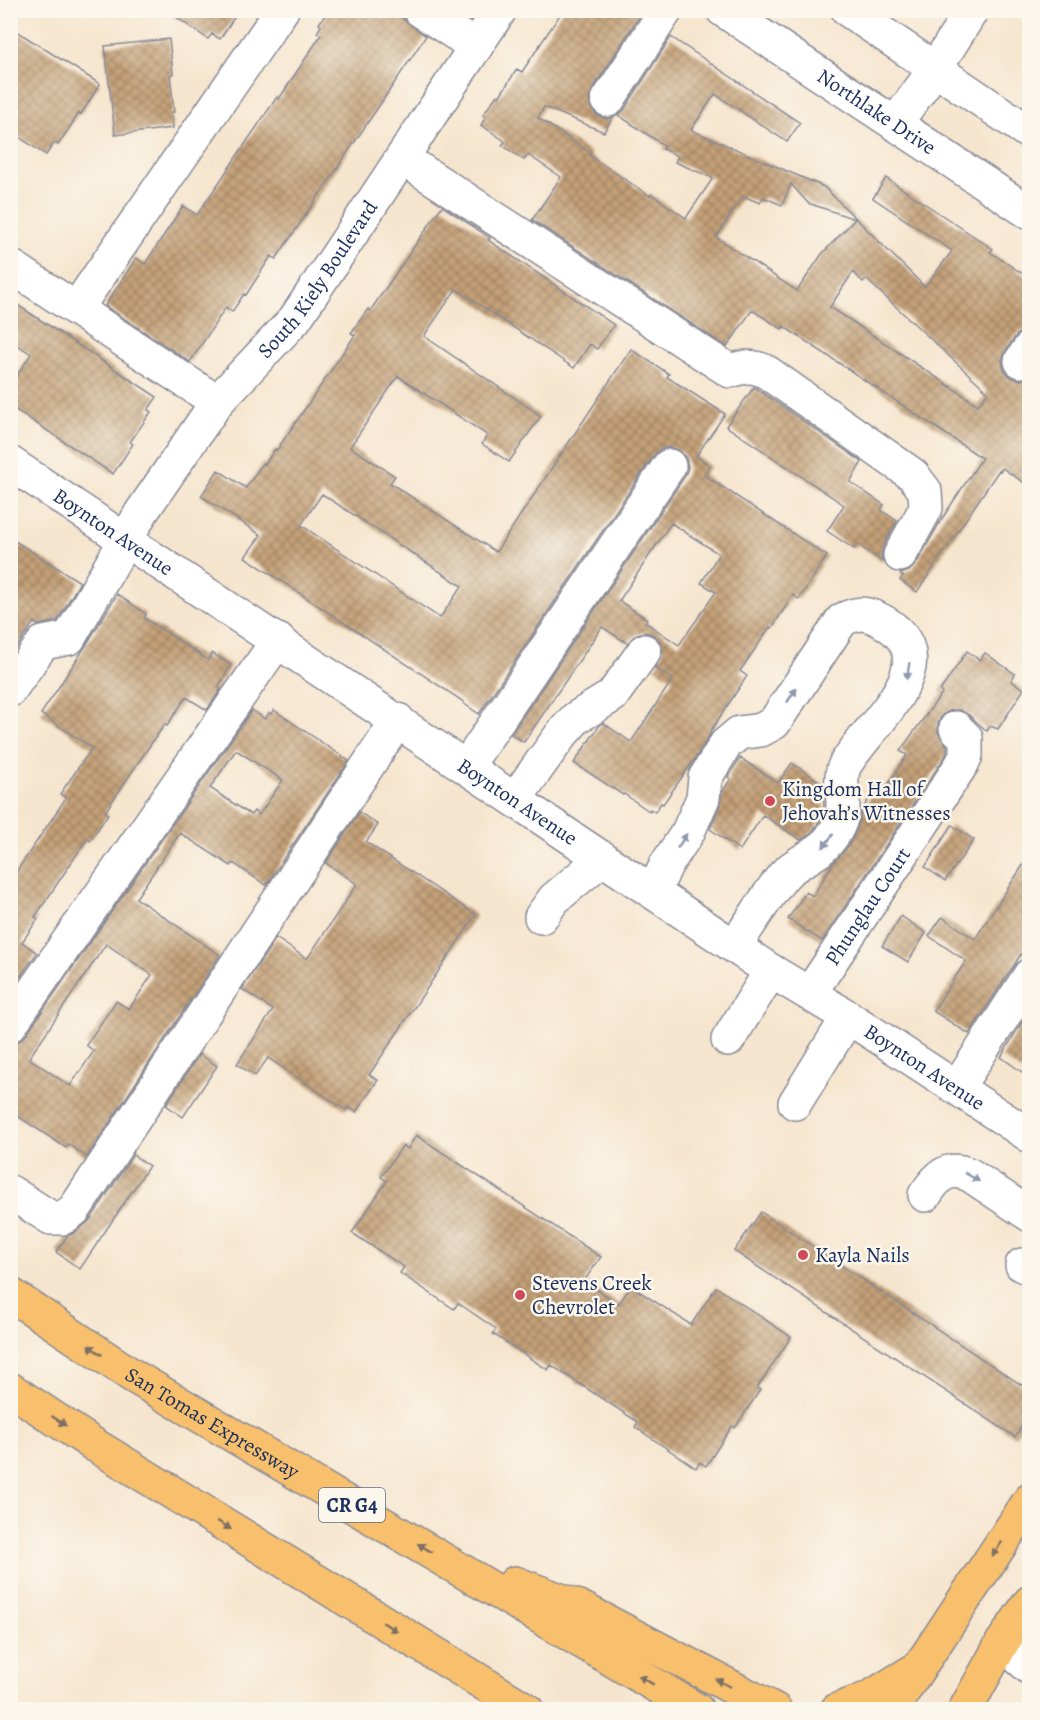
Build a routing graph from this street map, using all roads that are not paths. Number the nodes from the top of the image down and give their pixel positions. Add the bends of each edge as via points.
1 (282, 10) edge
2 (420, 10) edge
3 (500, 10) edge
4 (666, 10) edge
5 (723, 10) edge
6 (848, 10) edge
7 (972, 10) edge
8 (476, 48) junction
9 (935, 69) junction
10 (608, 100) dead end
11 (895, 124) junction
12 (1029, 132) edge
13 (402, 158) junction
14 (1029, 213) edge
15 (14, 268) dead end
16 (76, 309) junction
17 (217, 402) junction
18 (10, 463) edge
19 (669, 466) dead end
20 (127, 539) junction
21 (900, 555) dead end
22 (278, 640) junction
23 (644, 651) dead end
24 (10, 690) edge
25 (398, 720) junction
26 (956, 728) dead end
27 (467, 766) junction
28 (515, 799) junction
29 (603, 858) junction
30 (654, 892) junction
31 (542, 917) dead end
32 (734, 946) junction
33 (771, 971) junction
34 (1029, 975) edge
35 (810, 993) junction
36 (848, 1017) junction
37 (10, 1026) edge
38 (728, 1040) dead end
39 (957, 1088) junction
40 (795, 1103) dead end
41 (1029, 1136) edge
42 (10, 1192) edge
43 (925, 1195) dead end
44 (1029, 1215) edge
45 (10, 1294) edge
46 (10, 1389) edge
47 (1029, 1500) edge
48 (461, 1569) junction
49 (1029, 1602) edge
50 (1002, 1643) junction
51 (918, 1668) junction
52 (1029, 1668) edge
53 (462, 1671) junction
54 (492, 1710) edge
55 (527, 1710) edge
56 (697, 1710) edge
57 (775, 1710) edge
58 (837, 1710) edge
59 (891, 1710) edge
60 (965, 1710) edge

1 - 16 street
2 - 8 street
3 - 8 street, South Kiely Boulevard
4 - 10 street
5 - 11 street, Northlake Drive
6 - 9 street
7 - 9 street
8 - 13 street, South Kiely Boulevard
9 - 11 street
9 - 12 street
11 - 14 street, Northlake Drive
13 - 17 street, South Kiely Boulevard via 295,319
13 - 21 street via 730,371 745,366 768,373 913,475 925,491 926,508
15 - 16 street
16 - 17 street
17 - 20 street, South Kiely Boulevard
18 - 20 street, Boynton Avenue
19 - 27 street
20 - 22 street, Boynton Avenue
20 - 24 street, South Kiely Boulevard via 69,638 43,643
22 - 25 street, Boynton Avenue
22 - 37 street
23 - 28 street via 612,696 576,718 561,735
25 - 27 street, Boynton Avenue
25 - 42 street via 74,1210 63,1218 51,1218
26 - 35 street, Phunglau Court via 966,738 962,764
27 - 28 street, Boynton Avenue
28 - 29 street, Boynton Avenue
29 - 30 street, Boynton Avenue
29 - 31 street via 554,899
30 - 32 street, Boynton Avenue
30 -> 32 street via 688,832 703,798 705,778 726,744 739,734 774,723 842,620 854,614 870,615 900,633 909,650 910,668 905,685 844,767 842,815 831,839 819,852 785,874
32 - 33 street, Boynton Avenue
33 - 35 street, Boynton Avenue
33 - 38 street
34 - 39 street
35 - 36 street, Boynton Avenue
36 - 39 street, Boynton Avenue
36 - 40 street
39 - 41 street, Boynton Avenue
43 -> 44 street via 936,1179 962,1171
48 -> 45 main road, San Tomas Expressway / CR G4 via 133,1376
46 -> 53 main road
47 -> 51 main road
56 -> 48 main road, San Tomas Expressway / CR G4
57 -> 48 main road via 579,1607
49 - 50 main road
50 - 52 street
50 - 60 main road
51 - 58 main road via 869,1698
51 - 59 main road
53 - 54 main road
53 - 55 main road

